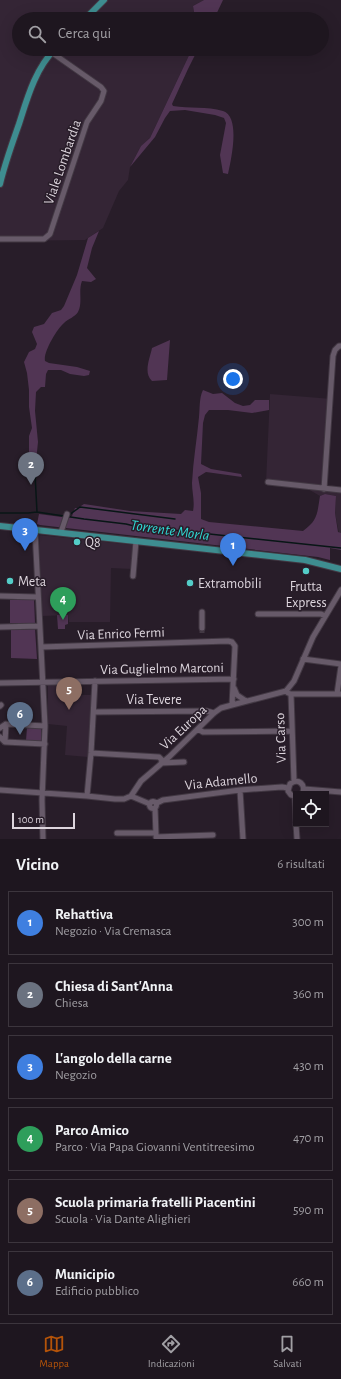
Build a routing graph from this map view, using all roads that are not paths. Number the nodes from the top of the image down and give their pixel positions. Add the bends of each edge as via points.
1 (104, 0) edge
2 (92, 12) edge
3 (49, 56) edge
4 (60, 56) edge
5 (0, 184) edge
6 (0, 239) edge
7 (341, 346) edge
8 (268, 482) dead end
9 (324, 489) junction
10 (341, 490) edge
11 (67, 514) dead end
12 (0, 526) edge
13 (35, 530) junction
14 (61, 532) junction
15 (136, 541) junction
16 (341, 569) edge
17 (133, 576) dead end
18 (341, 590) edge
19 (0, 596) edge
20 (37, 597) junction
21 (202, 612) dead end
22 (258, 614) dead end
23 (325, 616) junction
24 (39, 626) junction
25 (0, 627) edge
26 (202, 628) tunnel mouth
27 (202, 635) tunnel mouth
28 (202, 642) junction
29 (41, 647) junction
30 (303, 659) junction
31 (341, 664) edge
32 (234, 679) junction
33 (95, 681) junction
34 (42, 682) junction
35 (0, 683) edge
36 (234, 687) junction
37 (288, 693) junction
38 (339, 694) edge
39 (246, 701) junction
40 (232, 704) junction
41 (94, 712) junction
42 (214, 713) junction
43 (2, 725) edge
44 (45, 726) junction
45 (198, 729) junction
46 (292, 731) junction
47 (2, 739) edge
48 (45, 744) junction
49 (91, 752) junction
50 (163, 762) junction
51 (184, 762) dead end
52 (294, 781) junction
53 (288, 788) junction
54 (0, 790) edge
55 (240, 790) junction
56 (303, 791) edge
57 (42, 792) junction
58 (329, 792) edge
59 (341, 792) edge
60 (293, 795) edge
61 (87, 796) junction
62 (131, 796) junction
63 (156, 806) junction
64 (296, 827) edge
65 (118, 833) dead end
66 (214, 835) dead end
67 (156, 836) edge
68 (43, 839) edge
69 (243, 839) edge
70 (297, 839) edge

1 - 2 main road
3 - 5 main road via 34,82
4 - 6 street, Viale Lombardia via 101,86 104,90 101,101 87,122 50,234 44,239
7 - 9 street via 335,350 333,356
8 - 9 street
9 - 10 street
11 - 14 street
12 - 13 main road
13 - 14 main road
13 - 20 street
14 - 15 main road
15 - 16 main road via 305,560
15 - 17 street
18 - 23 street
19 - 20 street
20 - 24 street
21 - 26 street
22 - 23 street
23 - 30 street
24 - 25 street
24 - 29 street
27 - 28 street
28 - 29 street, Via Enrico Fermi
28 - 32 street, Via Enrico Fermi via 232,642 235,646
29 - 34 street
30 - 31 street
30 - 37 street
31 - 38 street
32 - 33 street, Via Guglielmo Marconi
32 - 36 street, Via Enrico Fermi
33 - 34 street, Via Guglielmo Marconi
33 - 41 street
34 - 35 street, Via Guglielmo Marconi
34 - 44 street
36 - 39 street via 237,695
36 - 40 street, Via Enrico Fermi
37 - 38 street, Via Europa
37 - 39 street, Via Europa
37 - 46 street, Via Carso
39 - 40 street, Via Europa
40 - 42 street, Via Europa
41 - 42 street, Via Tevere
41 - 49 street
42 - 45 street, Via Europa
43 - 44 street
43 - 47 street
44 - 48 street
45 - 46 street via 203,732
45 - 50 street, Via Europa
46 - 52 street, Via Carso
47 - 48 street
48 - 57 street
49 - 50 street via 159,757
49 - 61 street
50 - 51 street
50 - 62 street, Via Europa via 142,781
52 - 53 street, Via Carso
52 - 56 street, Via Carso via 301,782
53 - 55 street, Via Adamello
53 - 60 street
54 - 57 street
55 - 63 street, Via Adamello via 163,800
55 - 69 street
57 - 61 street
57 - 68 street
58 - 59 street
61 - 62 street via 124,799
62 - 63 street, Via Adamello via 150,804 154,801
63 - 67 street
64 - 70 street
65 - 67 street
66 - 67 street

